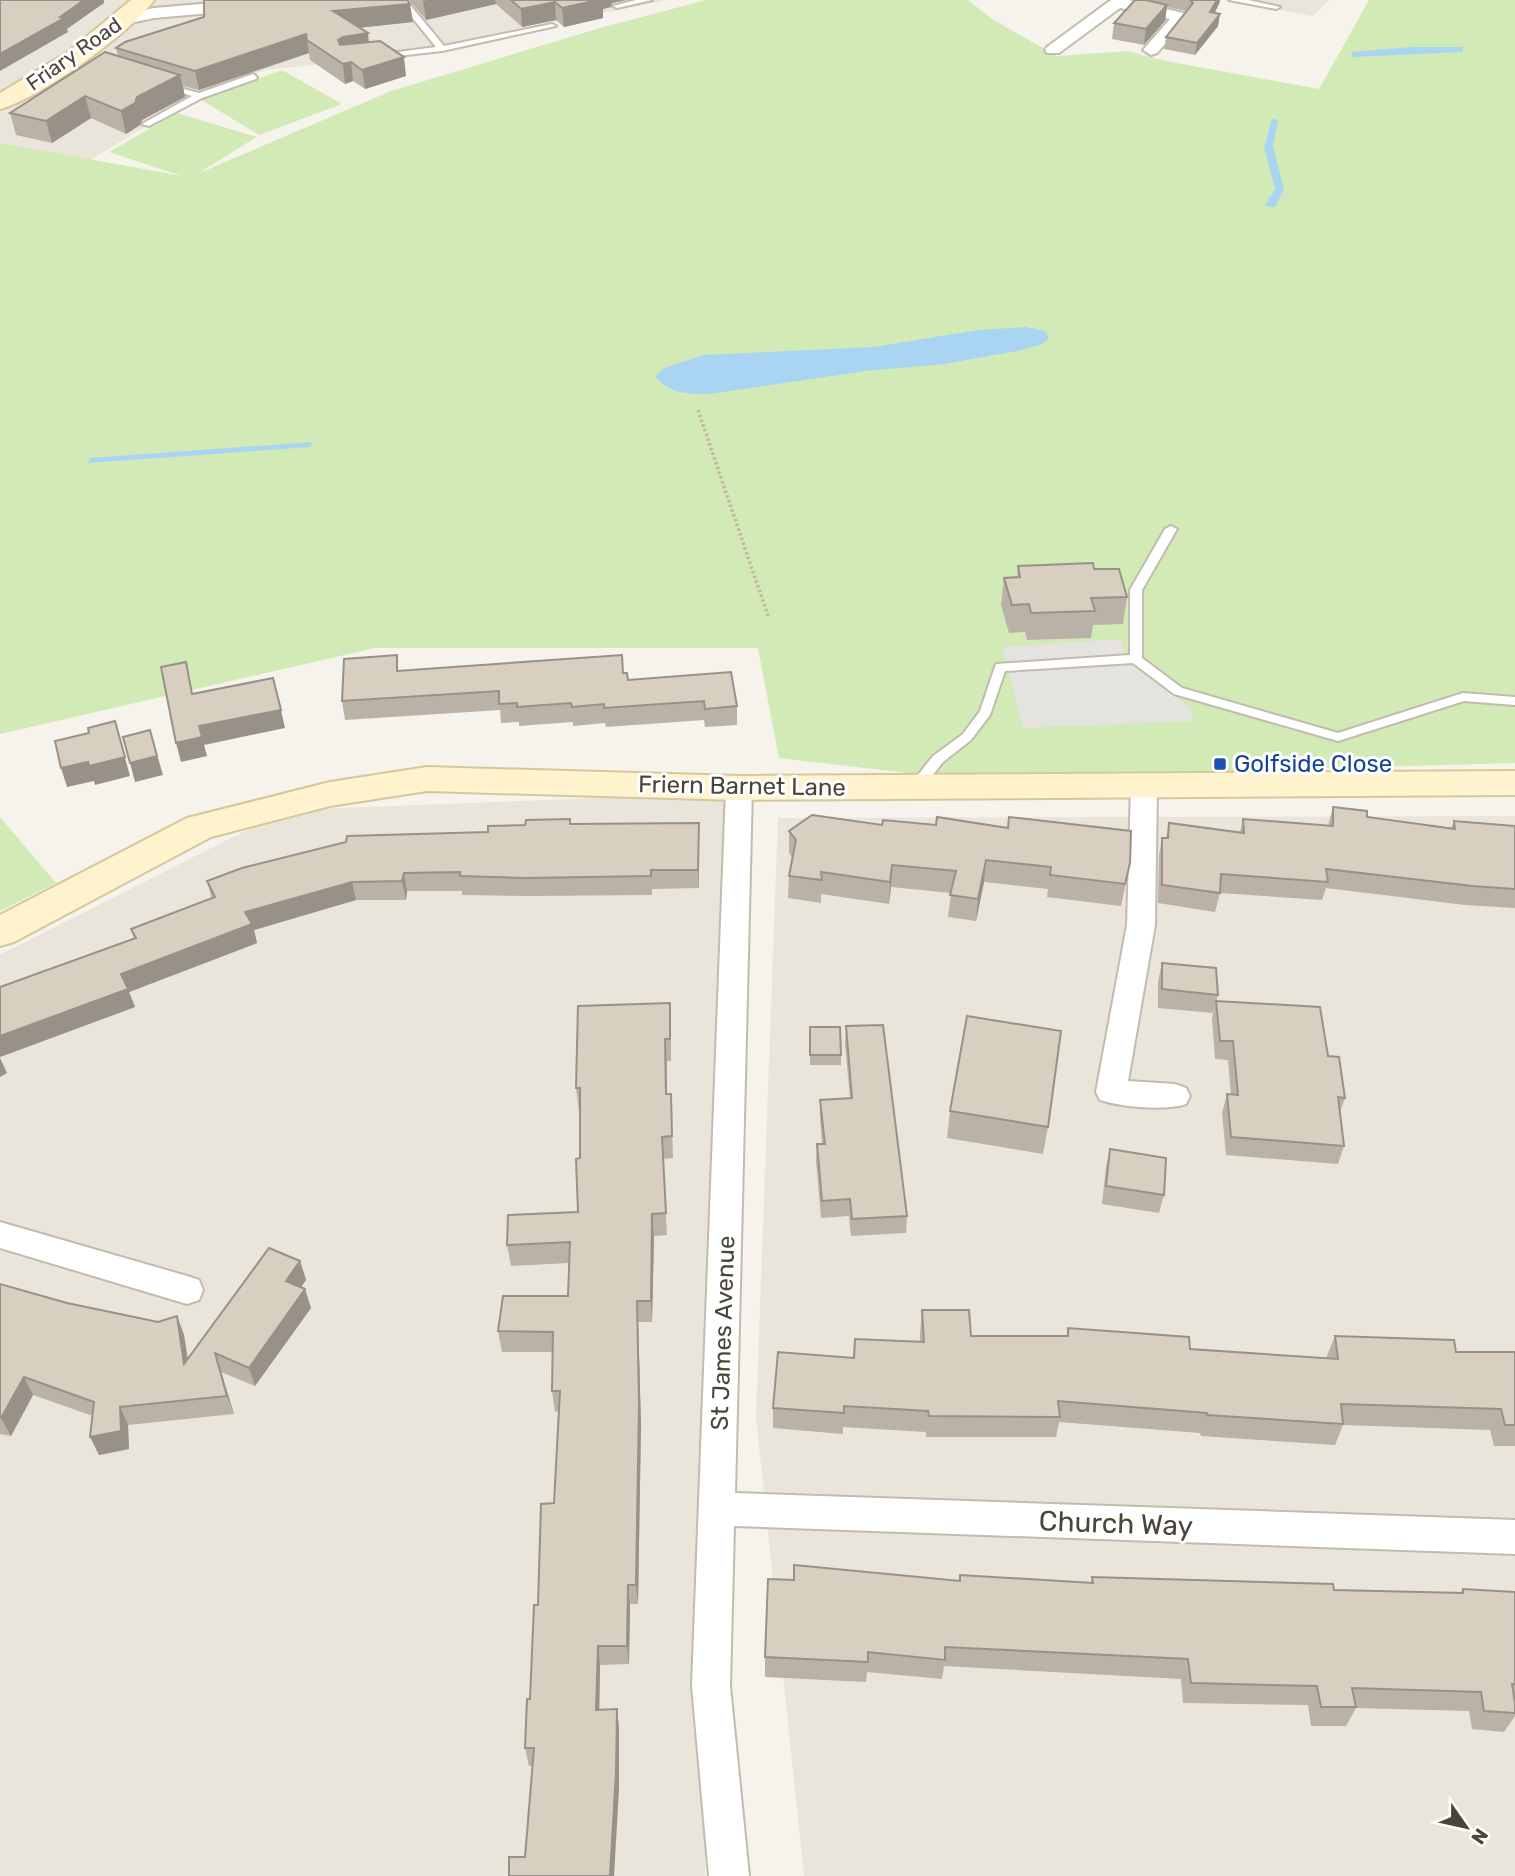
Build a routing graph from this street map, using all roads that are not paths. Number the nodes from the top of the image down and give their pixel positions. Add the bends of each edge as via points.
1 (143, 0) edge
2 (302, 0) edge
3 (401, 0) edge
4 (648, 0) edge
5 (1233, 0) edge
6 (1120, 2) edge
7 (617, 6) dead end
8 (1276, 6) dead end
9 (125, 19) junction
10 (552, 26) dead end
11 (442, 49) junction
12 (1053, 50) dead end
13 (1151, 50) dead end
14 (371, 57) edge
15 (253, 77) dead end
16 (161, 84) edge
17 (199, 96) junction
18 (0, 102) edge
19 (146, 124) dead end
20 (1171, 529) dead end
21 (1136, 659) junction
22 (1515, 701) edge
23 (1515, 783) edge
24 (1144, 786) junction
25 (916, 787) junction
26 (739, 788) junction
27 (0, 932) edge
28 (1175, 1096) dead end
29 (0, 1235) edge
30 (187, 1290) dead end
31 (717, 1508) junction
32 (1515, 1537) edge
33 (729, 1876) edge

1 - 9 main road, Friary Road
2 - 9 street
3 - 11 lane
4 - 7 lane
5 - 8 lane
6 - 12 street
6 - 13 street via 1181,17
9 - 18 main road, Friary Road via 78,59
10 - 11 lane
11 - 14 lane
15 - 17 lane
16 - 17 lane
17 - 19 lane
20 - 21 lane via 1136,590
21 - 22 lane via 1178,691 1338,737 1463,697
21 - 25 lane via 1000,667 986,712 967,737 937,759
23 - 24 main road, Friern Barnet Lane
24 - 25 main road, Friern Barnet Lane
24 - 28 street via 1141,925 1111,1092
25 - 26 main road, Friern Barnet Lane
26 - 27 main road, Friern Barnet Lane via 427,779 330,794 200,827
26 - 31 street, St James Avenue
29 - 30 street
31 - 32 street, Church Way
31 - 33 street, St James Avenue via 711,1686

